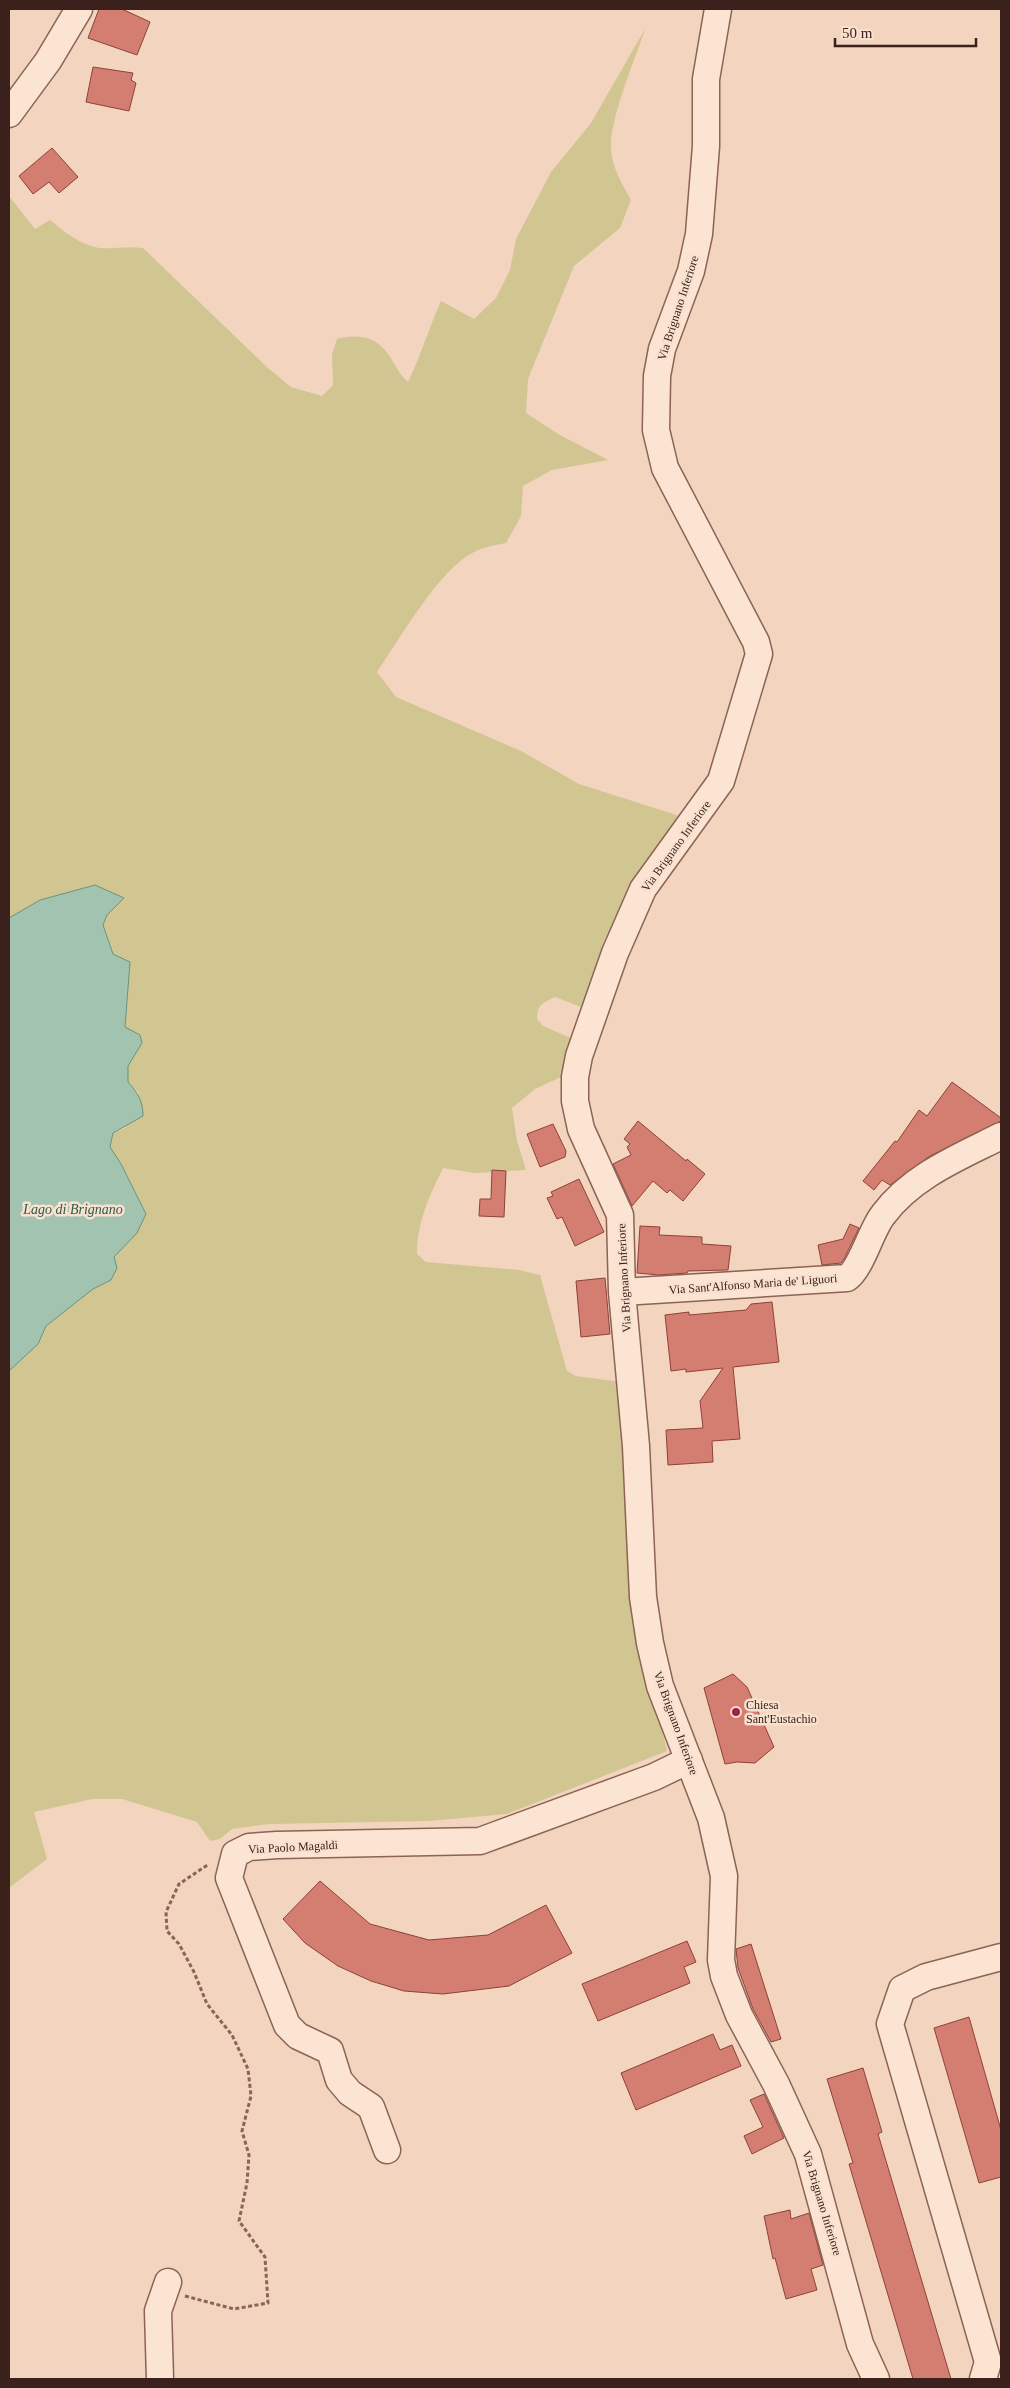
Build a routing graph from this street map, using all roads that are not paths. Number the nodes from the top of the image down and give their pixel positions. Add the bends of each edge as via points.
1 (79, 9) edge
2 (718, 9) edge
3 (9, 114) edge
4 (1001, 1136) edge
5 (622, 1292) junction
6 (689, 1760) junction
7 (1001, 1957) edge
8 (387, 2150) dead end
9 (168, 2282) road end
10 (160, 2379) edge
11 (876, 2379) edge
12 (983, 2379) edge

1 - 3 street via 48,61
2 - 5 street, Via Brignano Inferiore via 706,79 706,146 699,234 691,271 662,350 656,430 665,468 756,642 759,654 721,781 643,890 612,961 578,1056 574,1089 577,1115 620,1215
4 - 5 street, Via Sant'Alfonso Maria de' Liguori via 937,1168 900,1196 882,1215 857,1267 847,1278
5 - 6 street, Via Brignano Inferiore via 648,1633 660,1686
6 - 8 street, Via Paolo Magaldi via 654,1777 480,1841 277,1845 249,1848 235,1854 229,1878 286,2025 298,2036 330,2051 339,2080 350,2093 371,2107
6 - 11 street, Via Brignano Inferiore via 711,1818 724,1876 721,1960 727,1989 808,2154 860,2344
7 - 12 street via 926,1977 902,1989 890,2024 988,2362
9 - 10 street via 158,2311

